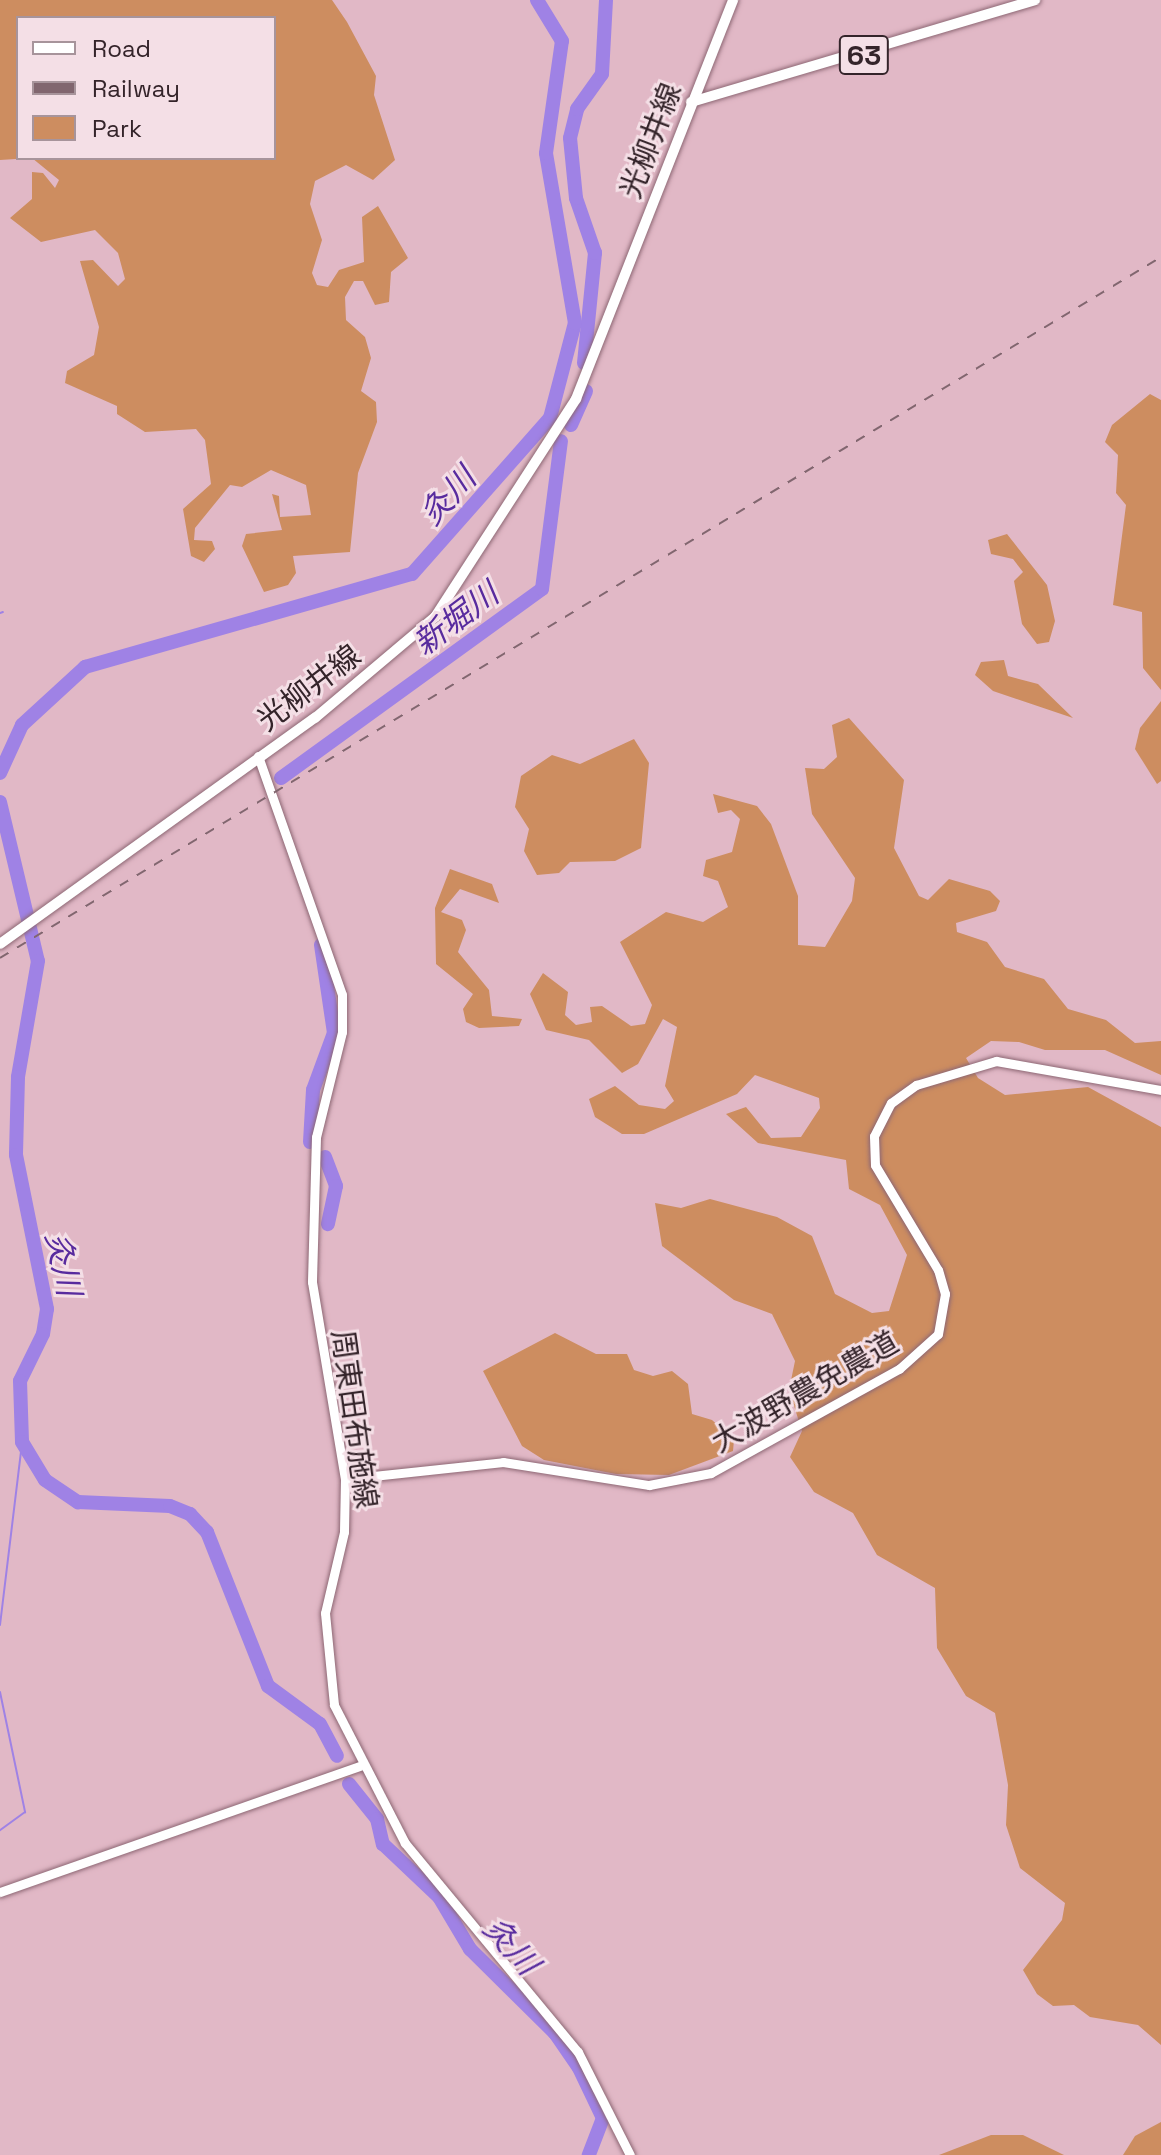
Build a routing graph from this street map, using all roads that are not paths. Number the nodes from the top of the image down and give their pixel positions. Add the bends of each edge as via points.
1 (733, 0) edge
2 (1035, 0) edge
3 (691, 102) junction
4 (258, 756) junction
5 (0, 944) edge
6 (1161, 1090) edge
7 (345, 1479) junction
8 (360, 1766) junction
9 (0, 1892) edge
10 (630, 2155) edge

1 - 3 main road, 光柳井線
2 - 3 main road, 63
3 - 4 main road, 光柳井線 via 562,425 435,617
4 - 5 main road, 光柳井線
4 - 7 street, 周東田布施線 via 342,995 342,1032 316,1137 312,1282
6 - 7 street, 大波野農免農道 via 996,1061 916,1085 891,1103 874,1136 875,1165 938,1270 945,1294 938,1334 899,1369 711,1473 649,1485 503,1462
7 - 8 street, 周東田布施線 via 344,1532 325,1636 334,1705
8 - 9 street
8 - 10 street, 周東田布施線 via 405,1843 578,2052

